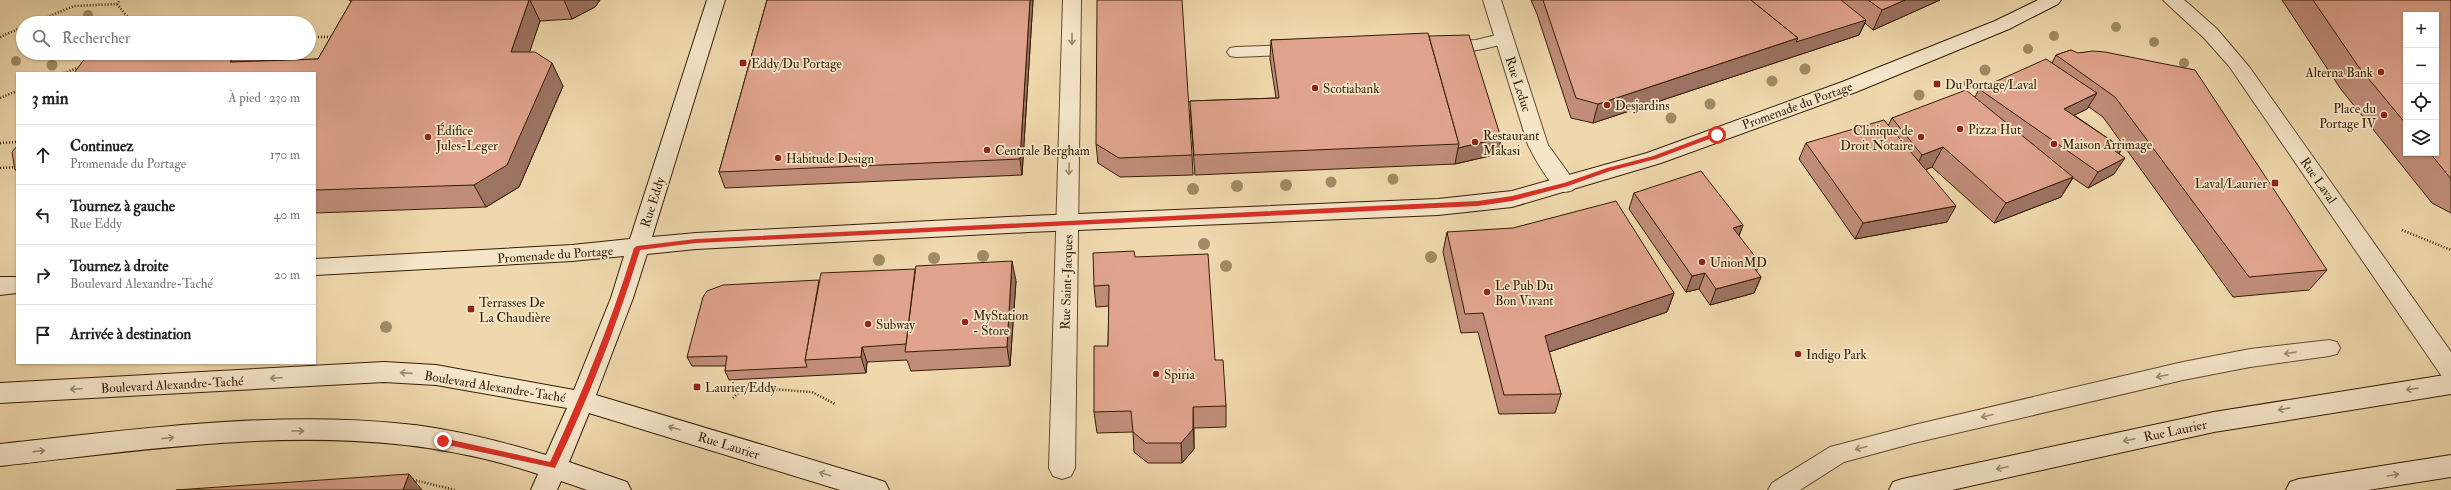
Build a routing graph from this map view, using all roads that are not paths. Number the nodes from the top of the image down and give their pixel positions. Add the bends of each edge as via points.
1 (716, 0) edge
2 (1072, 0) edge
3 (1492, 0) edge
4 (2052, 0) edge
5 (2172, 0) edge
6 (1504, 38) junction
7 (1430, 46) edge
8 (1313, 50) edge
9 (1236, 52) dead end
10 (1566, 185) junction
11 (1067, 222) junction
12 (637, 248) junction
13 (316, 267) edge
14 (16, 285) edge
15 (0, 286) edge
16 (2329, 348) dead end
17 (2451, 372) edge
18 (2451, 384) edge
19 (0, 393) edge
20 (582, 400) junction
21 (0, 455) edge
22 (552, 466) junction
23 (2451, 466) edge
24 (1062, 468) dead end
25 (544, 490) edge
26 (618, 490) edge
27 (876, 490) edge
28 (1780, 490) edge
29 (1902, 490) edge
30 (2300, 490) edge

1 - 12 street, Rue Eddy
2 -> 11 street, Rue Saint-Jacques
3 - 6 street, Rue Leduc
4 - 10 street, Promenade du Portage via 2002,26 1849,87 1654,158 1609,169
5 - 17 street, Rue Laval via 2206,28 2239,67
6 - 7 lane via 1476,45
6 - 10 street, Rue Leduc via 1538,145
8 - 9 lane
10 - 11 street, Promenade du Portage via 1512,199 1438,207
11 - 12 street, Promenade du Portage via 696,241
11 - 24 street, Rue Saint-Jacques
12 - 13 street, Promenade du Portage
12 - 20 street, Rue Eddy via 622,298
14 - 15 street
16 -> 28 lane via 2250,358 2183,371 1914,434 1838,454
18 -> 29 street, Rue Laurier via 2214,422
20 -> 19 street, Boulevard Alexandre-Taché via 450,377 384,372
20 - 22 street, Rue Eddy
27 -> 20 street, Rue Laurier
21 -> 22 street via 210,434 375,432 443,441
22 - 25 street, Rue Eddy
22 - 26 street
30 -> 23 street

